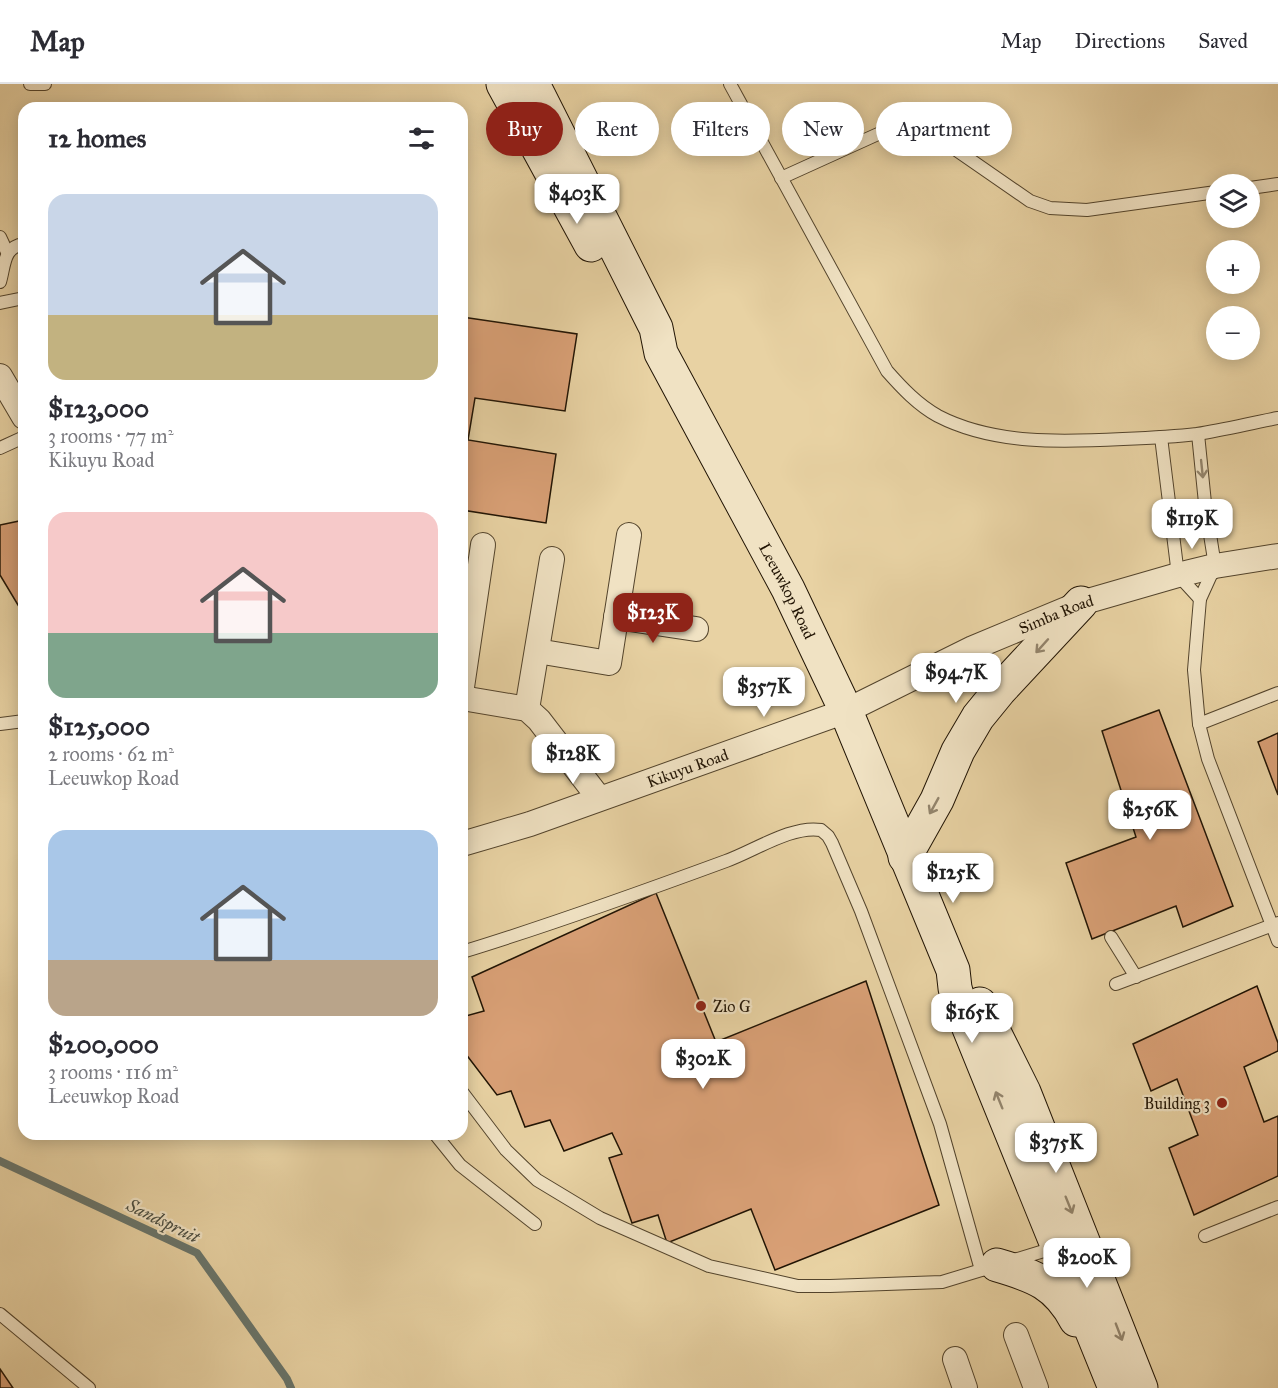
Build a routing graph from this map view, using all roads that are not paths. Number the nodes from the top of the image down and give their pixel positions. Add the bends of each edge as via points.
1 (30, 84) edge
2 (45, 84) edge
3 (502, 84) edge
4 (533, 84) edge
5 (730, 84) edge
6 (781, 178) junction
7 (1278, 184) edge
8 (1260, 187) edge
9 (1206, 193) edge
10 (0, 237) edge
11 (18, 245) edge
12 (8, 252) junction
13 (0, 282) edge
14 (18, 299) edge
15 (0, 303) edge
16 (661, 353) junction
17 (0, 375) edge
18 (18, 406) edge
19 (1278, 418) edge
20 (1198, 434) junction
21 (1161, 437) junction
22 (18, 440) edge
23 (0, 448) edge
24 (628, 536) dead end
25 (483, 545) dead end
26 (1278, 556) edge
27 (552, 559) dead end
28 (1215, 567) junction
29 (1178, 575) junction
30 (1200, 599) junction
31 (1082, 603) junction
32 (616, 617) junction
33 (696, 629) dead end
34 (468, 646) edge
35 (537, 651) junction
36 (1278, 693) edge
37 (468, 699) edge
38 (527, 710) junction
39 (846, 711) junction
40 (18, 722) edge
41 (0, 724) edge
42 (1199, 724) junction
43 (599, 798) junction
44 (468, 842) edge
45 (905, 857) junction
46 (1275, 924) edge
47 (1111, 937) dead end
48 (1278, 941) edge
49 (468, 950) edge
50 (1136, 976) junction
51 (1116, 984) dead end
52 (468, 1100) edge
53 (440, 1140) edge
54 (1278, 1207) edge
55 (535, 1224) dead end
56 (1205, 1236) dead end
57 (1070, 1243) junction
58 (989, 1268) junction
59 (0, 1314) edge
60 (1016, 1335) dead end
61 (955, 1359) dead end
62 (89, 1388) edge
63 (965, 1388) edge
64 (1036, 1388) edge
65 (1113, 1388) edge
66 (1141, 1388) edge

1 - 2 lane
3 - 16 street, Leeuwkop Road via 643,338
4 - 16 street, Leeuwkop Road via 656,328
5 - 6 lane
6 - 9 lane via 878,134 903,130 939,138 1030,201 1050,208 1087,210
6 - 21 lane via 887,371 911,397 938,416 1000,436 1044,441
7 - 8 lane
10 - 12 lane
11 - 12 lane
12 - 13 lane
14 - 15 lane
16 - 39 street, Leeuwkop Road via 788,589
17 - 18 street
19 - 20 lane
20 - 21 lane
20 -> 28 lane
21 - 29 lane
22 - 23 lane
24 - 32 street
25 - 34 street
26 - 28 street, Simba Road
27 - 35 street
28 - 29 street, Simba Road
28 - 30 lane
29 - 30 lane
29 - 31 street, Simba Road
30 - 42 lane via 1194,670
31 - 39 street, Simba Road via 973,648
31 -> 45 street via 978,717
32 - 33 street
32 - 35 street via 609,663
35 - 38 street
36 - 42 lane
37 - 38 street
38 - 43 street
39 - 43 street, Kikuyu Road
39 - 45 street, Leeuwkop Road
40 - 41 lane
42 - 46 lane via 1208,759
43 - 44 street, Kikuyu Road
45 - 57 street, Leeuwkop Road via 953,970 974,992 1024,1092
46 - 48 lane
46 - 50 lane
47 - 50 lane
49 - 58 lane via 736,857 799,830 821,830 832,843 861,912
50 - 51 lane
52 - 58 lane via 506,1150 537,1180 600,1218 709,1266 798,1286 932,1283
53 - 55 lane via 460,1165
54 - 56 lane
57 - 58 lane
57 - 65 street, Leeuwkop Road
57 -> 66 street, Leeuwkop Road
58 - 65 street via 1032,1276 1056,1291 1068,1305
59 - 62 lane
60 - 64 street
61 - 63 street

